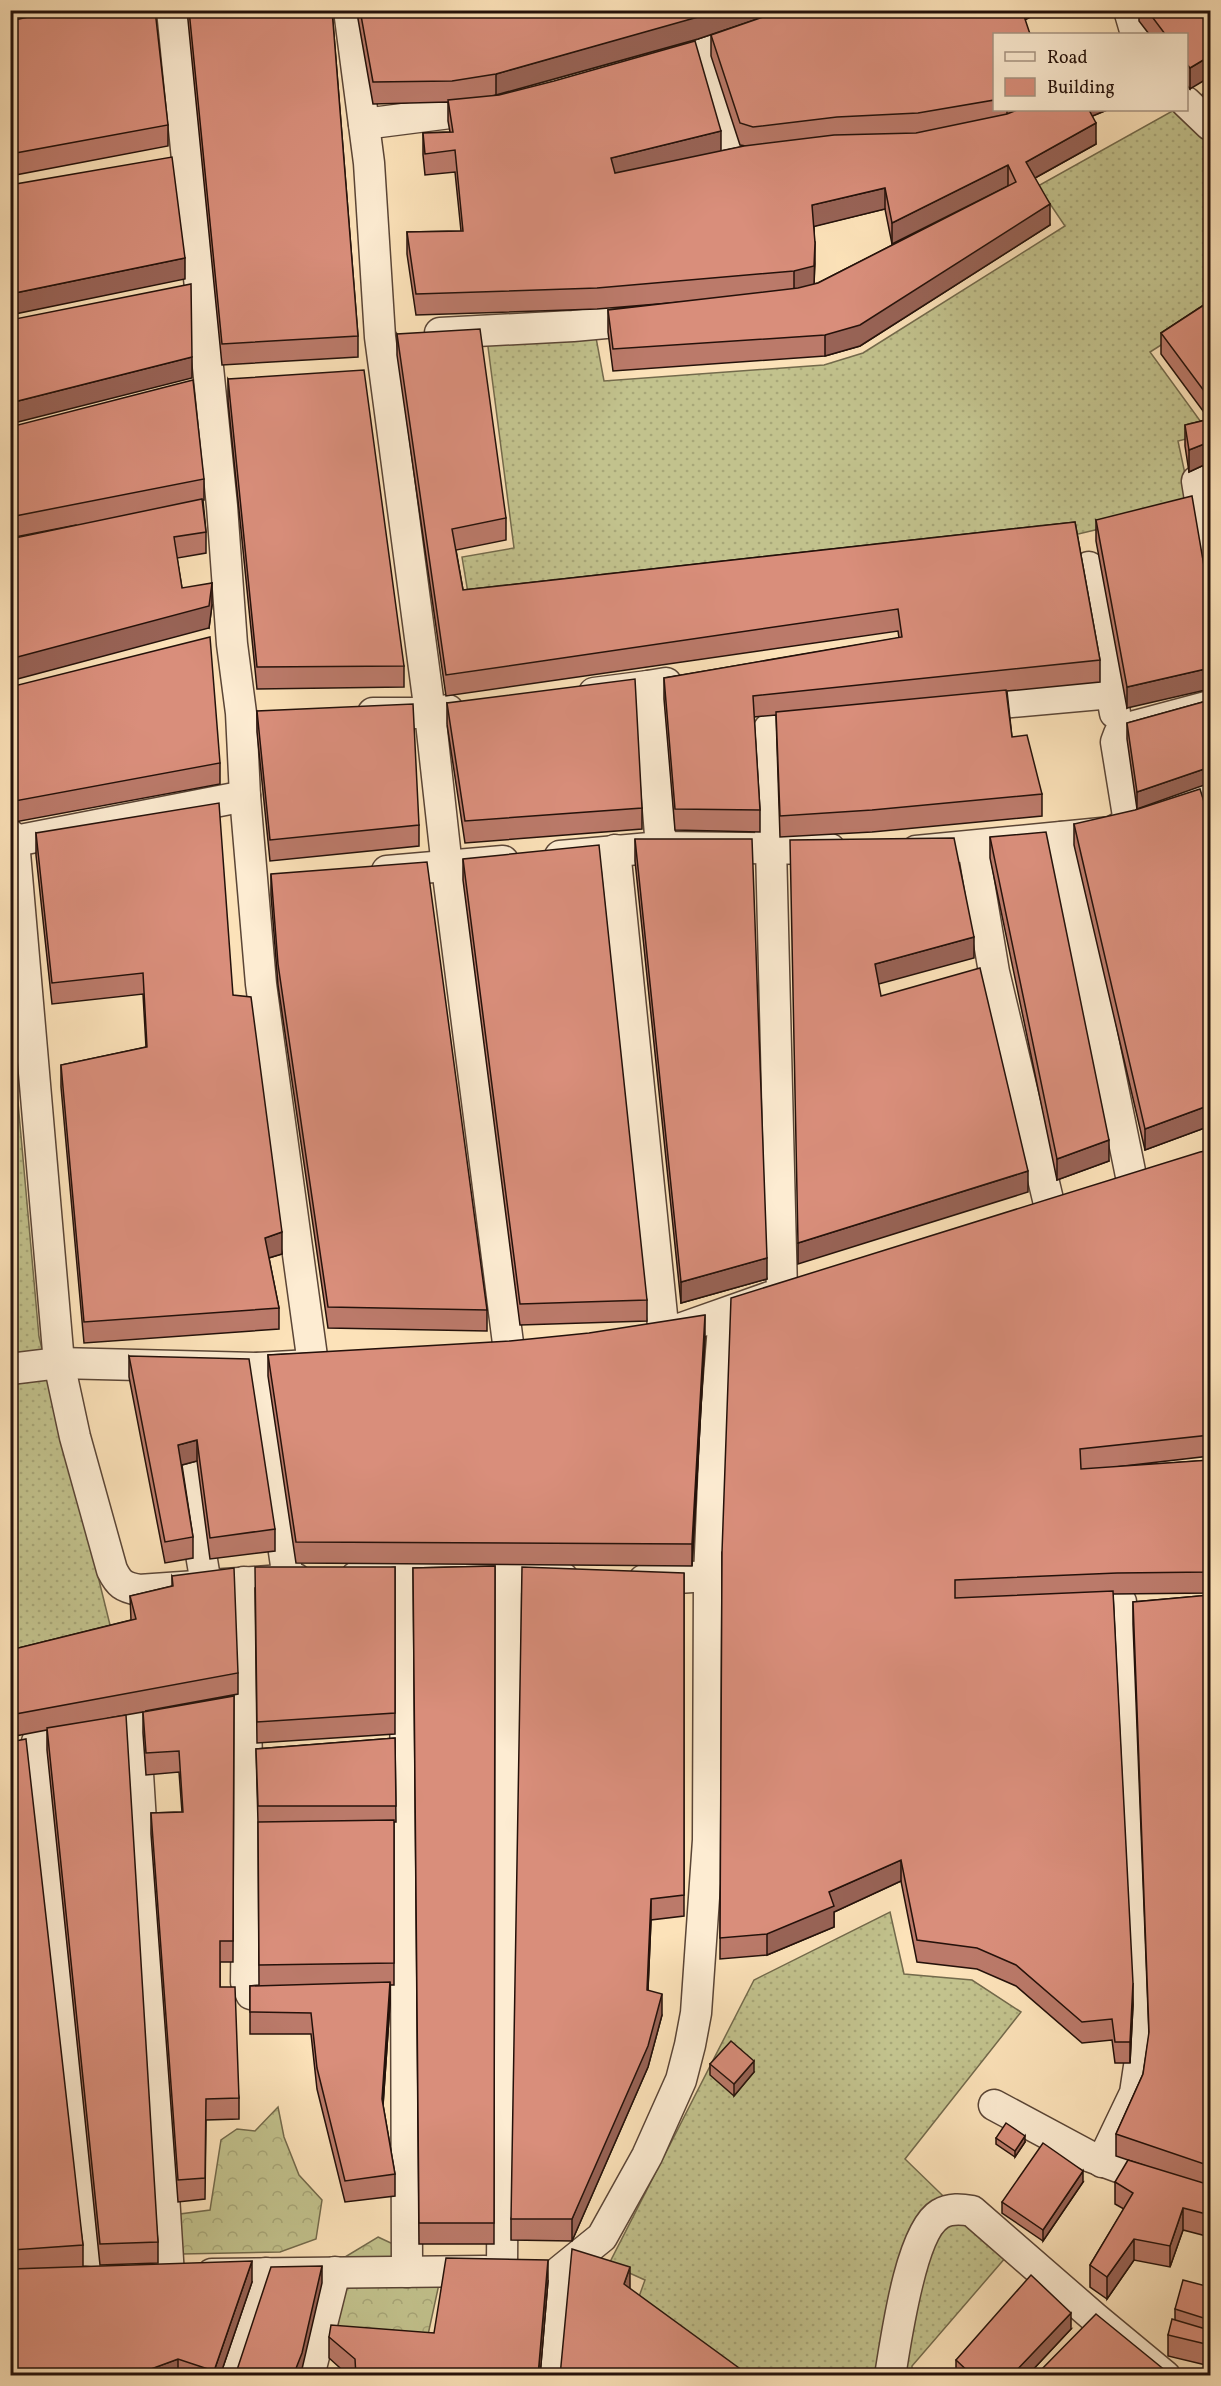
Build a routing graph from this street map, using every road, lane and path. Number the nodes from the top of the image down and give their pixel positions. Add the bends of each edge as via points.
1 (172, 10) edge
2 (817, 10) edge
3 (1129, 10) edge
4 (353, 11) edge
5 (1136, 33) edge
6 (701, 52) junction
7 (634, 71) edge
8 (512, 103) edge
9 (364, 124) junction
10 (802, 152) edge
11 (678, 316) edge
12 (399, 336) junction
13 (240, 385) edge
14 (198, 393) junction
15 (1197, 481) dead end
16 (1210, 561) edge
17 (1089, 567) dead end
18 (695, 678) edge
19 (648, 686) junction
20 (1112, 693) junction
21 (567, 696) edge
22 (1210, 706) edge
23 (476, 707) edge
24 (939, 709) edge
25 (347, 713) edge
26 (430, 713) junction
27 (848, 717) edge
28 (1119, 734) junction
29 (244, 796) junction
30 (1209, 800) edge
31 (1129, 822) junction
32 (1062, 837) junction
33 (12, 839) edge
34 (661, 847) junction
35 (771, 847) junction
36 (973, 847) junction
37 (615, 850) junction
38 (854, 850) edge
39 (888, 851) edge
40 (447, 867) junction
41 (355, 873) edge
42 (1162, 1172) edge
43 (1132, 1181) junction
44 (724, 1314) junction
45 (541, 1348) edge
46 (342, 1362) edge
47 (59, 1363) junction
48 (313, 1364) junction
49 (257, 1368) junction
50 (10, 1369) edge
51 (187, 1471) edge
52 (405, 1576) junction
53 (709, 1576) junction
54 (506, 1577) junction
55 (586, 1578) edge
56 (288, 1579) junction
57 (619, 1579) edge
58 (244, 1582) junction
59 (206, 1584) junction
60 (1120, 1603) dead end
61 (135, 1725) dead end
62 (36, 1743) edge
63 (317, 1995) edge
64 (994, 2105) dead end
65 (1102, 2162) junction
66 (1146, 2175) edge
67 (531, 2271) junction
68 (335, 2272) junction
69 (407, 2272) junction
70 (266, 2273) junction
71 (92, 2279) edge
72 (318, 2372) edge
73 (231, 2376) edge
74 (550, 2376) edge
75 (890, 2376) edge
76 (1165, 2376) edge

1 - 14 street via 177,165
2 - 6 street
3 - 5 street
4 - 9 street
6 - 7 street
6 - 10 street via 730,147 725,160
8 - 9 street
9 - 12 street
11 - 12 street
12 - 26 street via 374,375
13 - 14 street
14 - 29 street via 221,647 252,713
15 - 16 street
17 - 20 street
18 - 19 street
19 - 21 street
19 - 34 street
20 - 24 street
20 - 28 street
22 - 28 street
23 - 26 street
25 - 26 street
26 - 40 street
27 - 35 street via 779,724 770,729 765,744
28 - 31 street via 1116,742
29 - 33 street
29 - 48 street via 263,880 261,984
30 - 31 street
31 - 32 street via 1112,832
32 - 36 street
32 - 43 street
33 - 47 street
34 - 35 street
34 - 37 street
35 - 38 street
35 - 44 street via 794,1289
36 - 39 street
36 - 43 street via 982,975 1040,1211
37 - 40 street
37 - 44 street via 652,1336
40 - 41 street
40 - 45 street via 498,1351
42 - 43 street
44 - 53 street
46 - 48 street
47 - 49 street
47 - 50 street
47 - 59 street via 75,1437 118,1582 125,1588 139,1590
48 - 49 street
49 - 56 street
51 - 59 street
52 - 54 street
52 - 56 street
52 - 69 street via 394,1746 394,1832 395,1994
53 - 57 street
53 - 67 street via 708,1840 696,2013 690,2045 681,2079 647,2156 602,2237
54 - 55 street
54 - 67 street
56 - 58 street
58 - 59 street
58 - 63 street via 235,1707 258,1755 260,1833 246,1982 251,1994 261,1996
60 - 65 street via 1134,1828 1141,2053 1135,2093
61 - 70 street via 158,2276
62 - 71 street
64 - 65 street
65 - 66 street
67 - 69 street
67 - 74 street
68 - 69 street
68 - 70 street
68 - 72 street
70 - 73 street
75 - 76 street via 913,2261 939,2215 958,2208 972,2211 1087,2327

